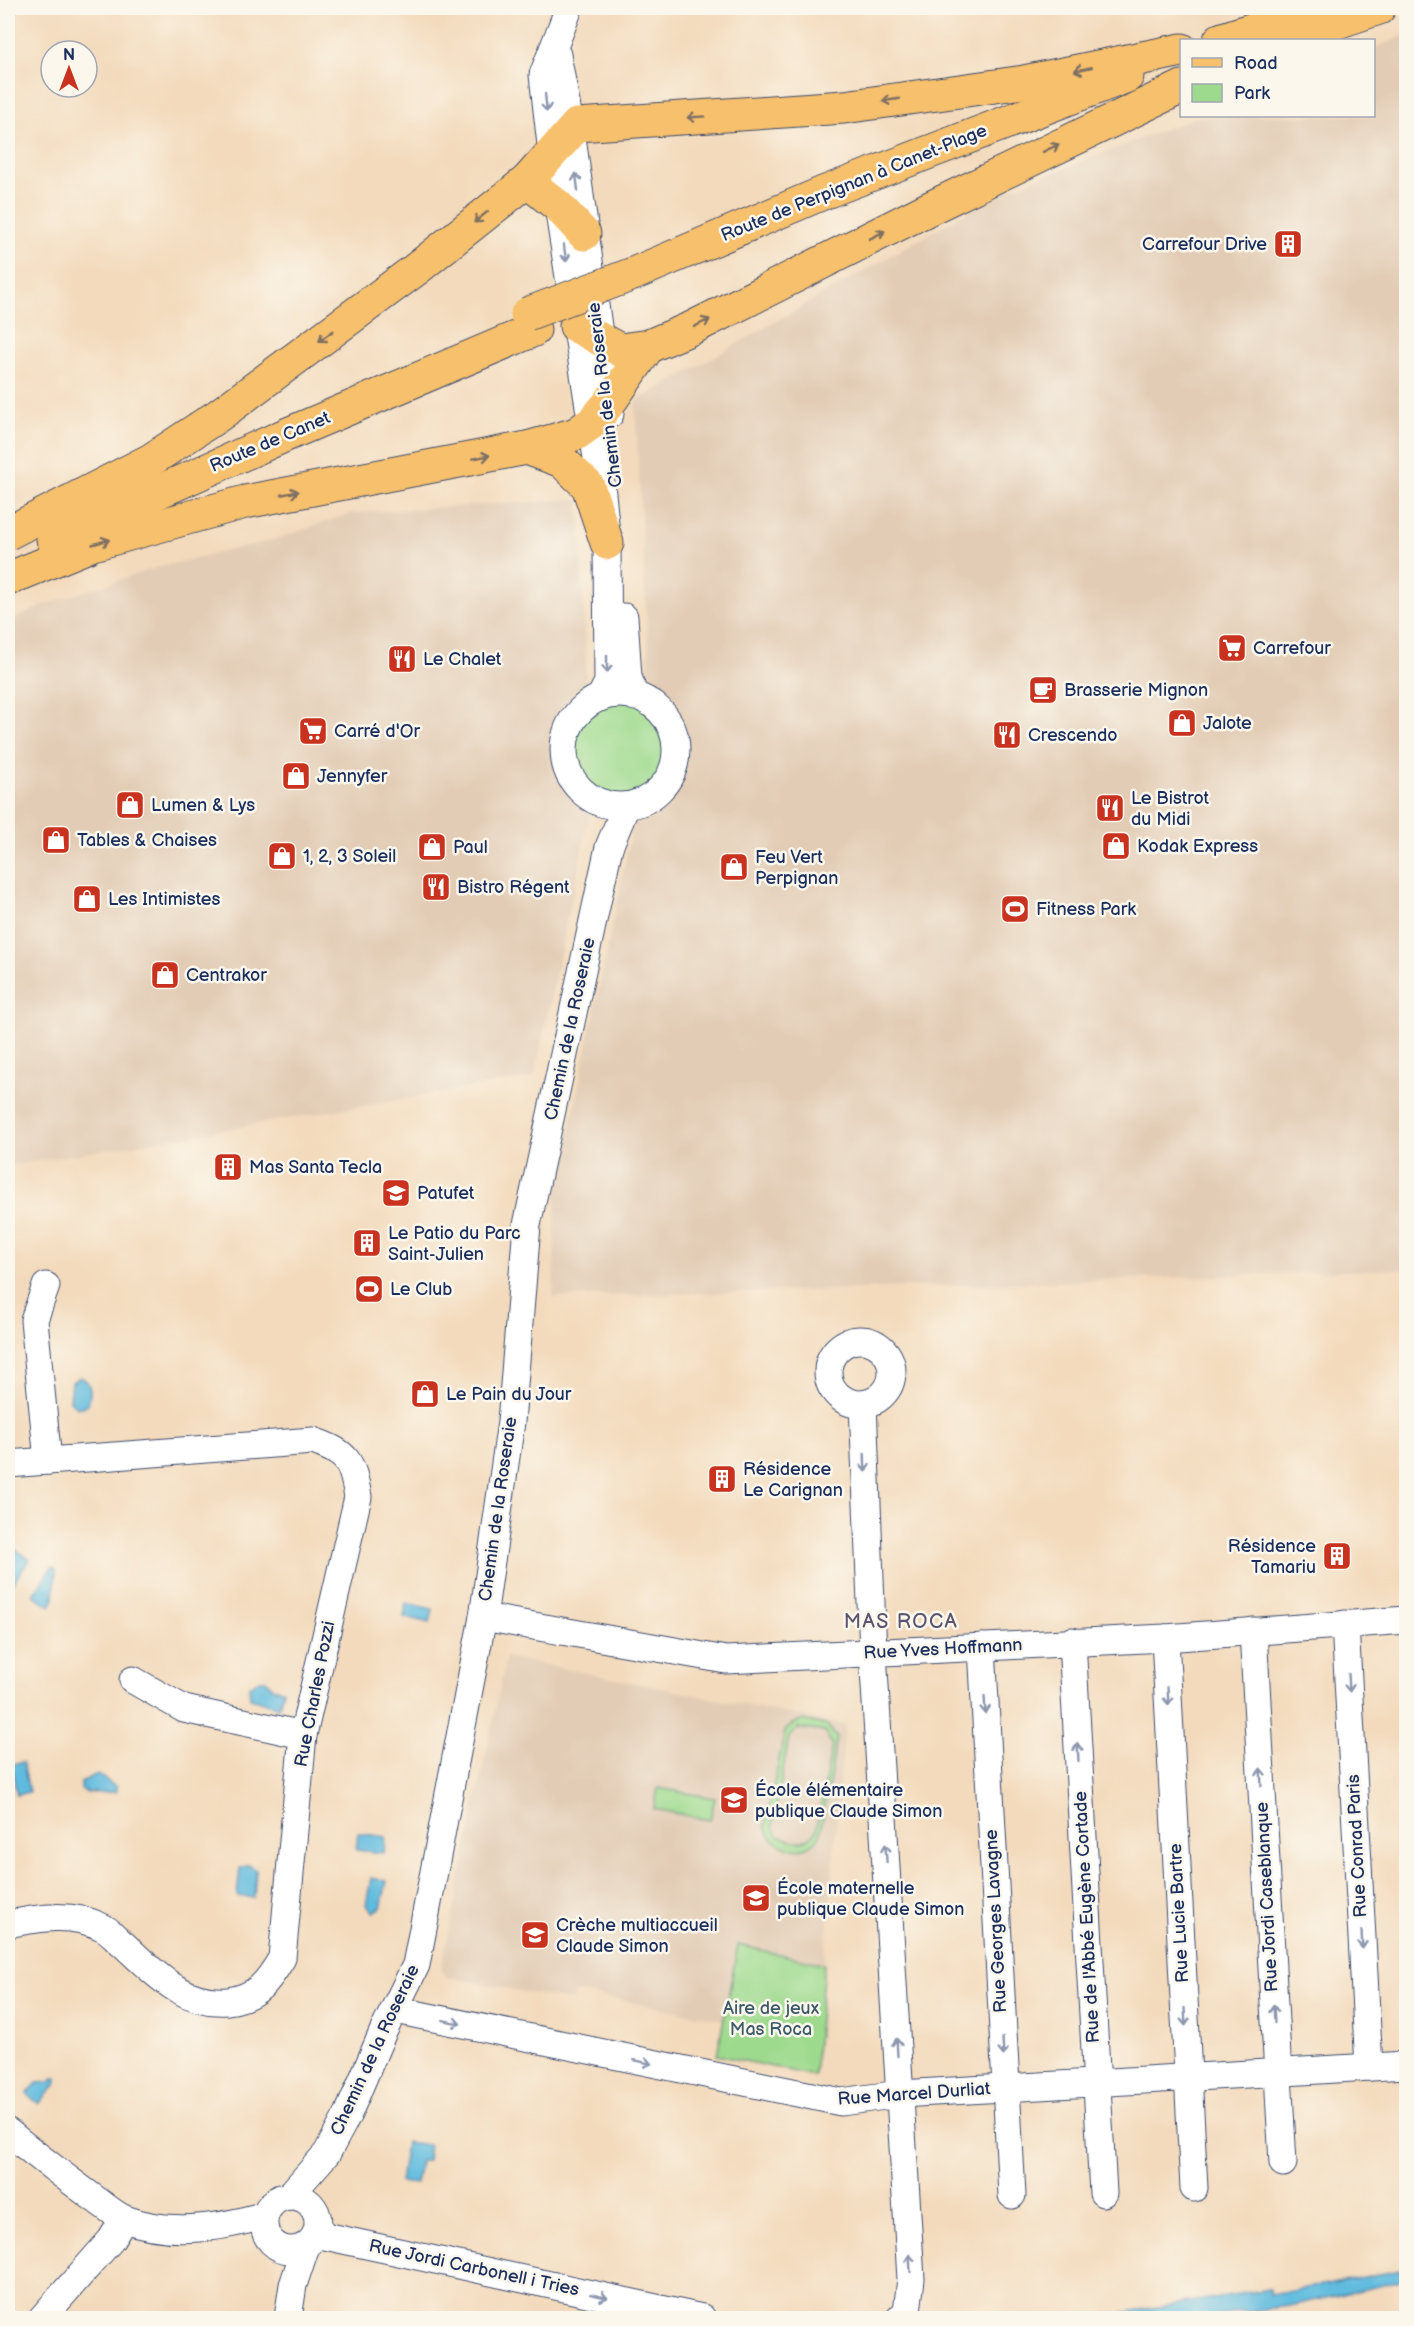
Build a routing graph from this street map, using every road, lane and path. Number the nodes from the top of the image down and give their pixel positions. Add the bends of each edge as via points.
1 (570, 8) edge
2 (1379, 8) edge
3 (1309, 26) edge
4 (1226, 39) edge
5 (1284, 39) edge
6 (1180, 50) edge
7 (1180, 56) edge
8 (1180, 75) edge
9 (1180, 88) edge
10 (561, 141) junction
11 (527, 181) junction
12 (558, 206) junction
13 (584, 234) junction
14 (635, 282) junction
15 (531, 322) junction
16 (588, 333) junction
17 (649, 346) junction
18 (601, 413) junction
19 (526, 448) junction
20 (8, 533) edge
21 (607, 543) junction
22 (8, 546) edge
23 (8, 560) edge
24 (8, 579) edge
25 (635, 697) junction
26 (600, 698) junction
27 (593, 800) junction
28 (626, 806) junction
29 (609, 848) junction
30 (46, 1286) dead end
31 (863, 1404) dead end
32 (48, 1461) junction
33 (8, 1464) edge
34 (483, 1617) junction
35 (1407, 1620) edge
36 (1346, 1624) junction
37 (1253, 1631) junction
38 (1164, 1638) junction
39 (1072, 1641) junction
40 (982, 1647) junction
41 (873, 1653) junction
42 (133, 1680) dead end
43 (303, 1735) junction
44 (8, 1923) edge
45 (395, 2010) junction
46 (1407, 2065) edge
47 (1369, 2067) junction
48 (1277, 2072) junction
49 (1188, 2078) junction
50 (1096, 2083) junction
51 (1005, 2088) junction
52 (900, 2094) junction
53 (8, 2132) edge
54 (1283, 2163) dead end
55 (1194, 2188) dead end
56 (1103, 2193) dead end
57 (1012, 2195) dead end
58 (301, 2201) junction
59 (124, 2219) junction
60 (270, 2233) junction
61 (311, 2240) junction
62 (292, 2285) junction
63 (42, 2319) edge
64 (288, 2319) edge
65 (702, 2319) edge
66 (900, 2319) edge

1 - 10 street via 557,55
2 - 3 main road
3 - 4 main road
3 - 5 main road
6 -> 10 main road via 1024,82 844,107 577,125
7 - 14 main road, Route de Perpignan à Canet-Plage via 823,192
8 - 14 main road, Route de Perpignan à Canet-Plage via 1059,115
17 -> 9 main road
10 - 11 main road
10 - 12 street, Chemin de la Roseraie
13 -> 10 street, Chemin de la Roseraie
11 - 12 main road
11 -> 20 main road via 415,270 219,415 151,460
12 - 13 main road
12 -> 16 street, Chemin de la Roseraie
13 - 16 street, Chemin de la Roseraie
14 - 15 main road, Route de Perpignan à Canet-Plage, bridge
15 - 22 main road, Route de Canet
15 - 23 main road, Route de Canet
16 - 17 main road via 620,350
16 - 18 street, Chemin de la Roseraie
17 - 18 main road
18 - 19 main road via 576,434
18 - 21 street, Chemin de la Roseraie
18 - 25 street, Chemin de la Roseraie via 628,677
19 - 21 main road via 562,461 588,486
24 -> 19 main road via 93,544 244,502
21 -> 26 street, Chemin de la Roseraie via 608,682
25 - 26 street
25 - 28 street via 664,716 673,731 676,753 668,780 657,793
26 - 27 street via 584,707 572,721 565,741 569,773
27 - 28 street
27 - 29 street
28 - 29 street, Chemin de la Roseraie
29 - 34 street, Chemin de la Roseraie via 527,1225 511,1422
30 - 32 street via 34,1320
31 -> 41 street
32 - 33 street, Rue Charles Pozzi
32 - 43 street, Rue Charles Pozzi via 313,1441 338,1450 354,1470 358,1497
34 - 41 street, Rue Yves Hoffmann via 726,1660
34 - 45 street, Chemin de la Roseraie via 416,1965
35 - 36 street, Rue Yves Hoffmann
36 - 37 street, Rue Yves Hoffmann
36 -> 47 street, Rue Conrad Paris
37 - 38 street, Rue Yves Hoffmann
48 -> 37 street, Rue Jordi Caseblanque
38 - 39 street, Rue Yves Hoffmann
38 -> 49 street, Rue Lucie Bartre
39 - 40 street, Rue Yves Hoffmann
50 -> 39 street, Rue de l'Abbé Eugène Cortade
40 - 41 street, Rue Yves Hoffmann
40 -> 51 street, Rue Georges Lavagne
52 -> 41 street
42 - 43 street via 184,1709
43 - 44 street, Rue Charles Pozzi via 282,1958 269,1980 245,1999 195,1999 171,1987 104,1927 45,1916
45 -> 52 street, Rue Marcel Durliat via 841,2102
45 - 58 street, Chemin de la Roseraie via 348,2114
46 - 47 street, Rue Marcel Durliat
47 - 48 street, Rue Marcel Durliat
48 - 49 street, Rue Marcel Durliat
48 - 54 street, Rue Jordi Caseblanque
49 - 50 street, Rue Marcel Durliat
49 - 55 street, Rue Lucie Bartre
50 - 51 street, Rue Marcel Durliat
50 - 56 street, Rue de l'Abbé Eugène Cortade
51 - 52 street, Rue Marcel Durliat
51 - 57 street, Rue Georges Lavagne
66 -> 52 street via 907,2311 911,2279
53 - 59 street
58 - 60 street via 274,2202
58 - 61 street via 318,2219
59 - 60 street via 156,2226 231,2225
59 - 63 street via 111,2240
60 - 61 street via 291,2250
60 - 62 street
61 - 62 street
61 -> 65 street, Rue Jordi Carbonell i Tries
62 - 64 street

